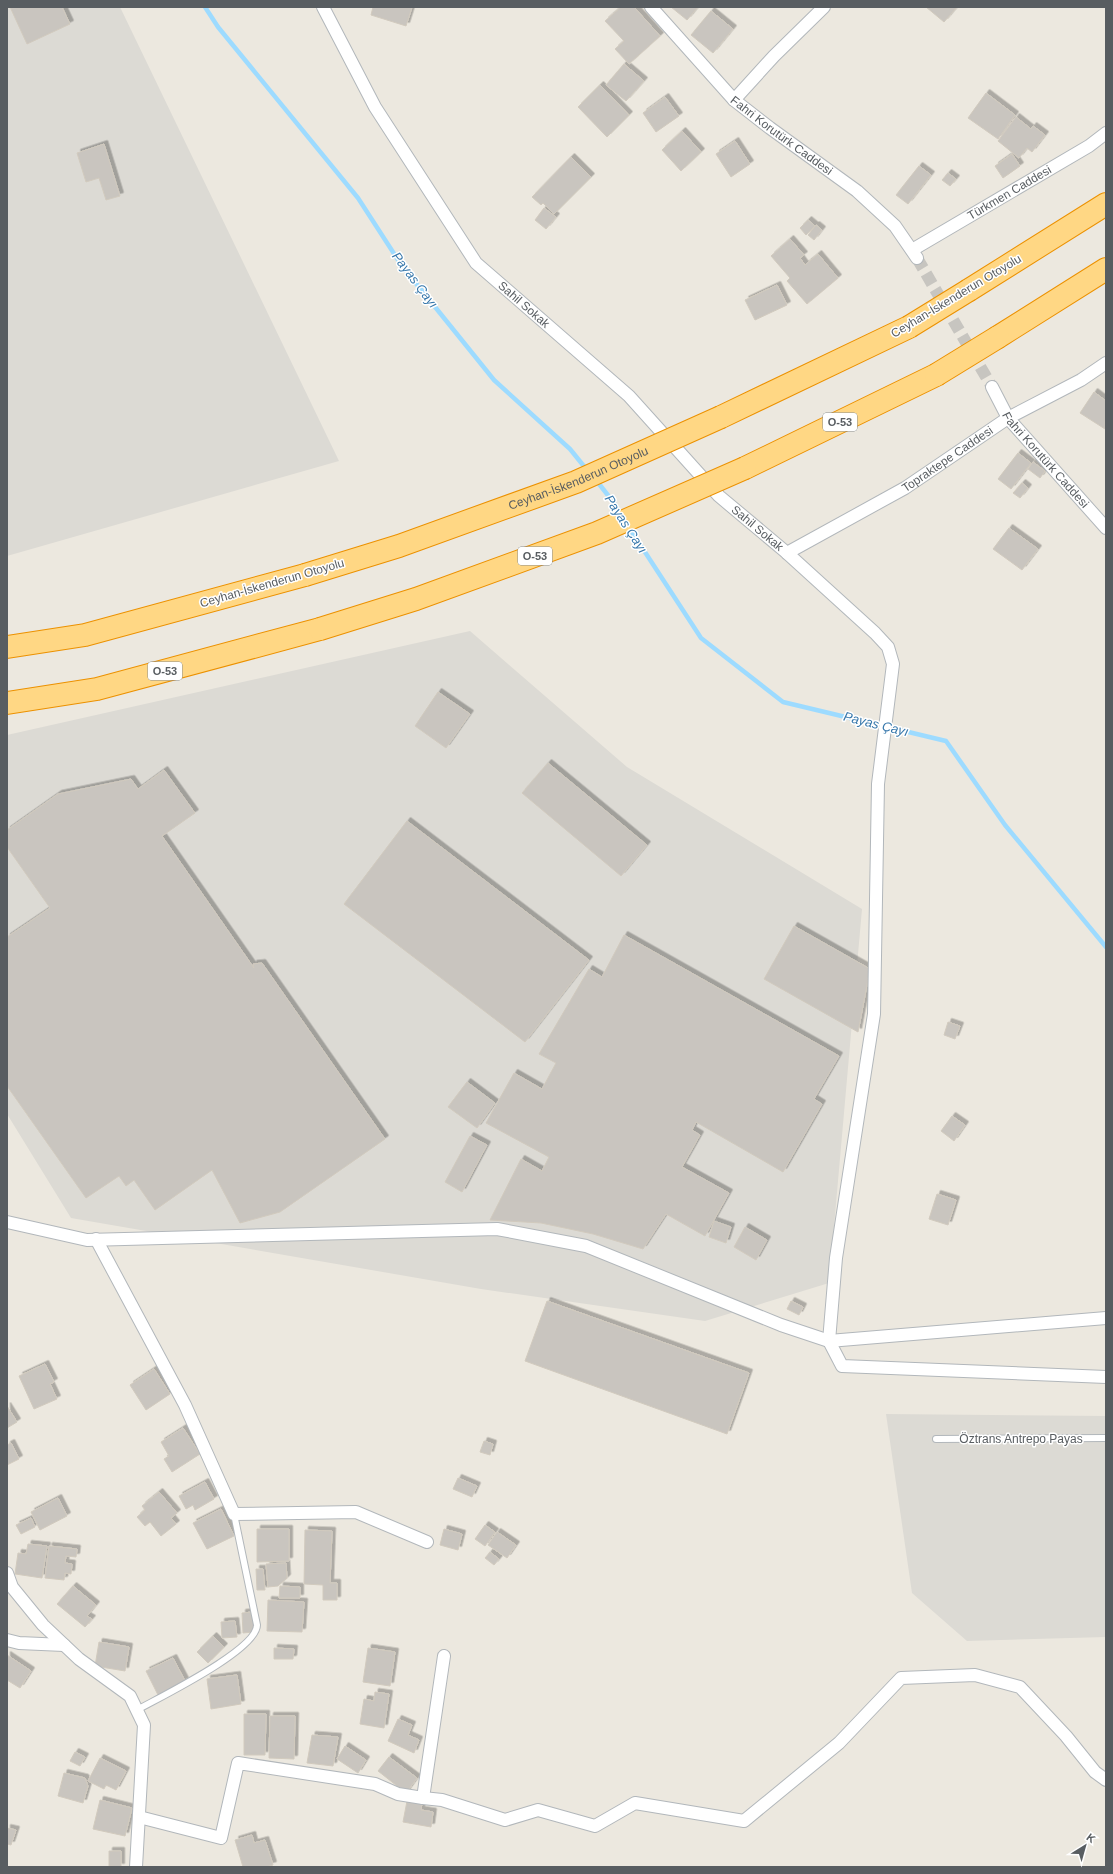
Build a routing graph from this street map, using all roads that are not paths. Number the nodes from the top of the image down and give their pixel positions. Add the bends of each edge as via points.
1 (323, 7) edge
2 (652, 7) edge
3 (824, 7) edge
4 (734, 100) junction
5 (1106, 134) edge
6 (1106, 204) edge
7 (915, 254) joint
8 (1106, 269) edge
9 (1106, 363) edge
10 (992, 387) tunnel mouth
11 (1008, 418) junction
12 (1106, 528) edge
13 (787, 553) junction
14 (7, 647) edge
15 (7, 703) edge
16 (7, 1222) edge
17 (96, 1239) junction
18 (1106, 1318) edge
19 (829, 1341) junction
20 (1106, 1377) edge
21 (1106, 1438) edge
22 (936, 1439) dead end
23 (234, 1514) junction
24 (426, 1542) dead end
25 (7, 1573) edge
26 (7, 1640) edge
27 (64, 1645) junction
28 (444, 1656) dead end
29 (136, 1710) junction
30 (1106, 1780) edge
31 (423, 1798) junction
32 (139, 1817) junction
33 (136, 1867) edge

1 - 13 street, Sahil Sokak via 375,107 476,264 629,396 719,496
2 - 4 street, Fahri Korutürk Caddesi
3 - 4 street
4 - 7 street, Fahri Korutürk Caddesi via 858,191 895,226
5 - 7 street, Türkmen Caddesi
6 - 14 highway, Ceyhan-İskenderun Otoyolu, bridge via 909,327 721,417 576,482 399,546 305,575 85,635
8 - 15 highway, O-53, bridge via 936,376 745,468 597,533 416,599 320,629 97,689
9 - 11 street, Topraktepe Caddesi via 1081,380
10 - 11 street, Fahri Korutürk Caddesi
11 - 12 street, Fahri Korutürk Caddesi
11 - 13 street, Topraktepe Caddesi via 905,488
13 - 19 street, Sahil Sokak via 875,633 888,647 893,664 878,784 874,1014 836,1258
16 - 17 street via 87,1240
17 - 19 street via 498,1229 586,1246 781,1325
17 - 23 street via 185,1405
18 - 19 street
19 - 20 street via 842,1366
21 - 22 lane, Öztrans Antrepo Payas
23 - 24 street via 356,1512
23 - 29 lane via 258,1625 256,1632 245,1645 212,1669
25 - 27 street via 12,1587 43,1625
26 - 27 street
27 - 29 street via 130,1696
28 - 31 street
29 - 32 street via 144,1726
30 - 31 street via 1095,1772 1066,1736 1020,1687 976,1675 901,1678 839,1743 744,1821 635,1804 595,1826 538,1810 505,1820 442,1800
31 - 32 street via 398,1794 376,1784 238,1763 222,1838
32 - 33 street

